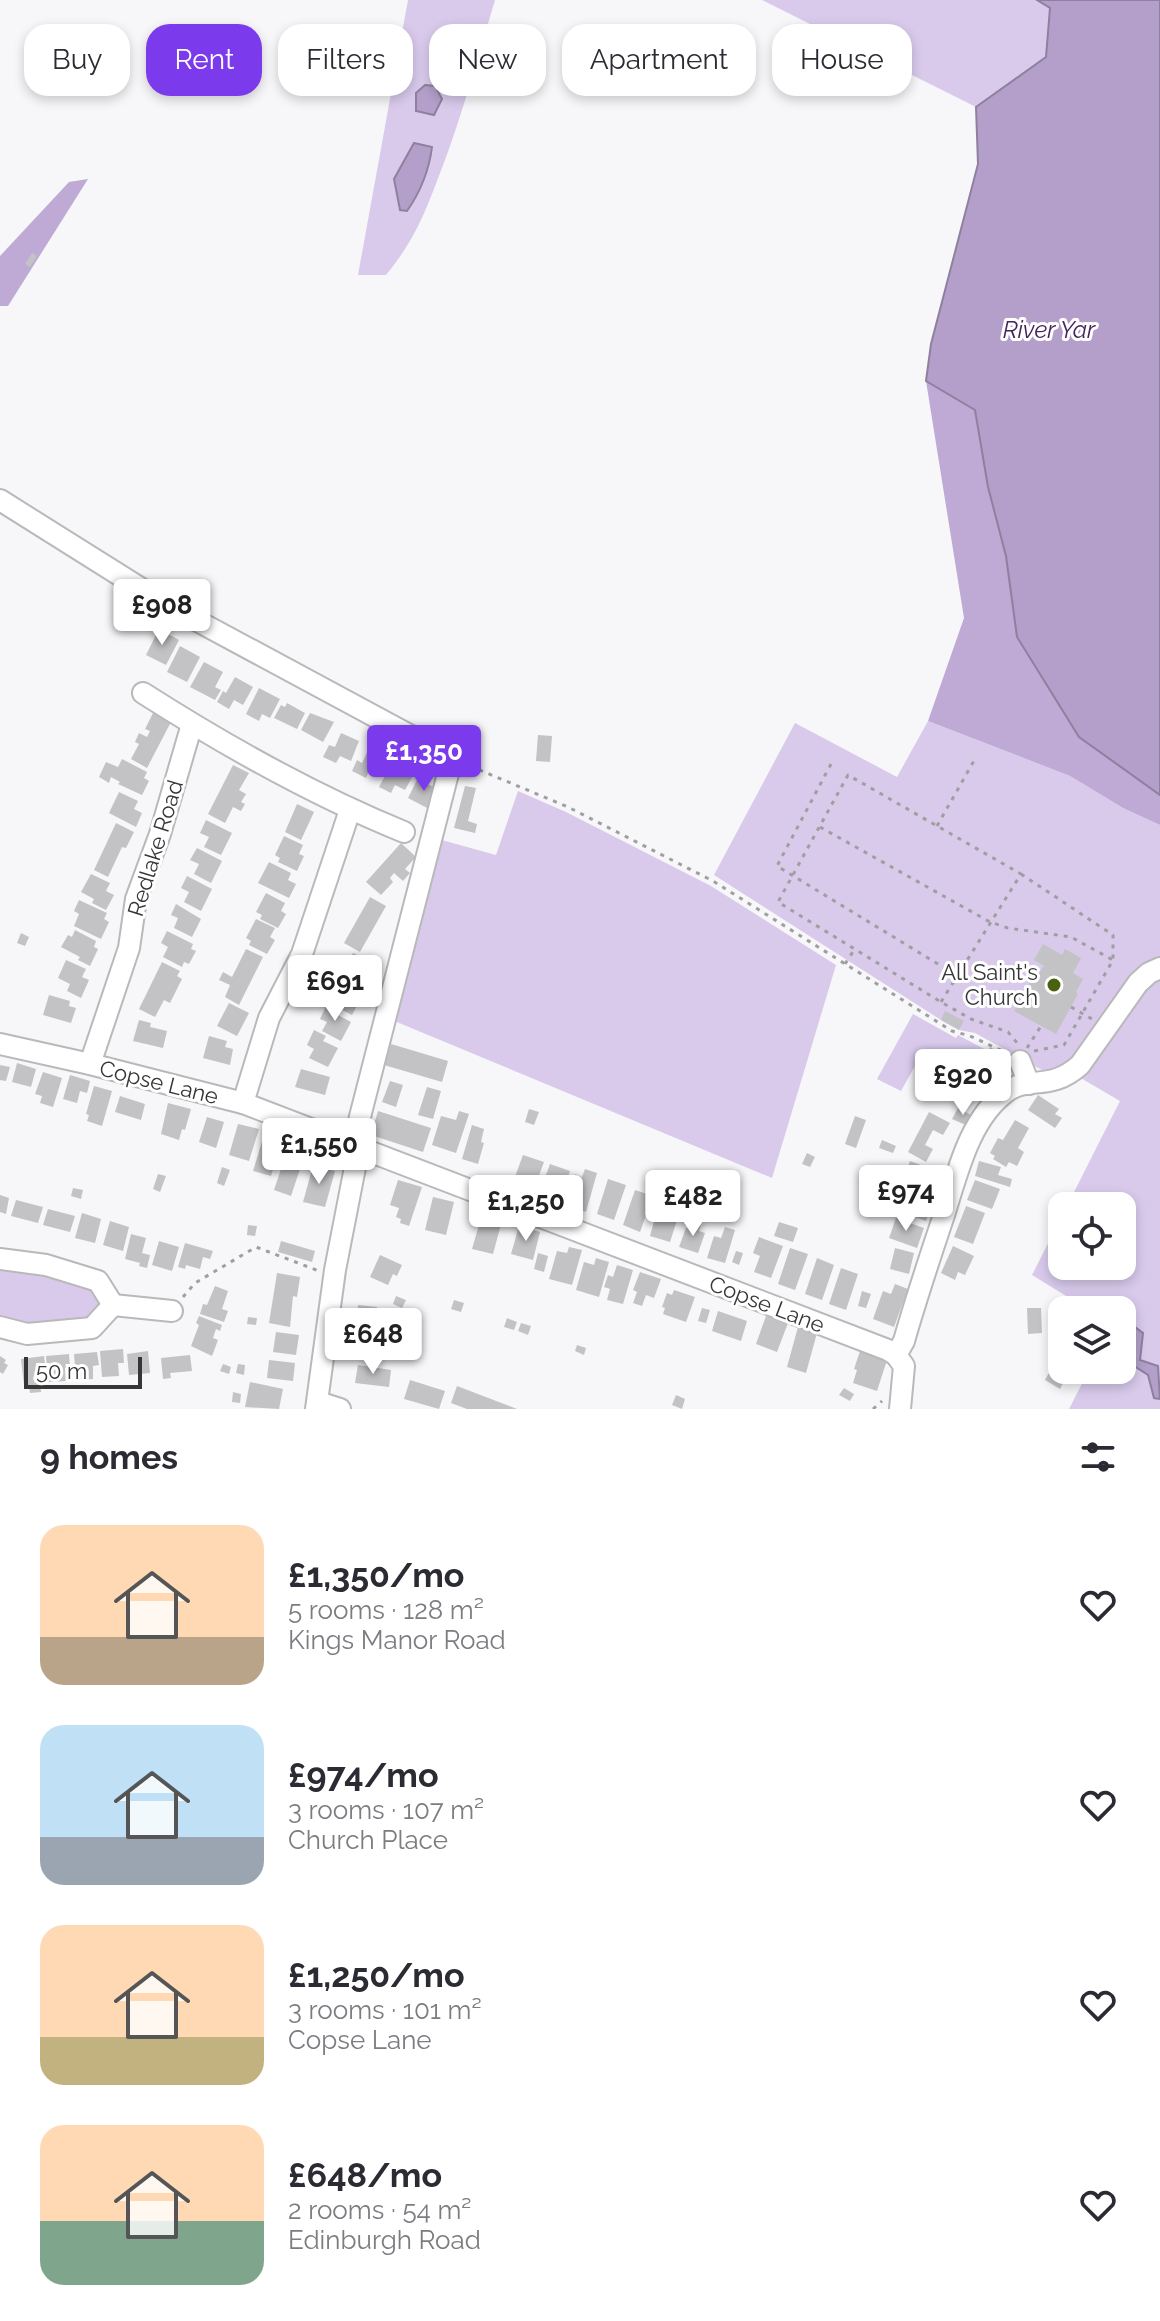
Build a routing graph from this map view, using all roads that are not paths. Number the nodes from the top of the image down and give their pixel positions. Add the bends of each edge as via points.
1 (0, 500) edge
2 (143, 693) dead end
3 (192, 724) junction
4 (350, 810) junction
5 (404, 832) dead end
6 (1160, 968) edge
7 (0, 1044) edge
8 (1022, 1057) road end
9 (90, 1064) junction
10 (1029, 1084) junction
11 (243, 1103) junction
12 (356, 1146) junction
13 (0, 1259) edge
14 (113, 1305) junction
15 (172, 1311) road end
16 (0, 1327) edge
17 (896, 1355) junction
18 (317, 1406) edge
19 (340, 1409) edge
20 (900, 1409) edge

1 - 12 street via 164,603 452,758
2 - 3 street
3 - 4 street
3 - 9 street, Redlake Road via 136,899 129,948
4 - 5 street
4 - 11 street via 302,954 269,1018
6 - 10 street via 1138,983 1068,1076
7 - 9 street, Copse Lane
8 - 10 street
9 - 11 street, Copse Lane
10 - 17 street via 1007,1091 971,1140
11 - 12 street, Copse Lane
12 - 17 street, Copse Lane
12 - 18 street
13 - 14 street via 46,1265 98,1281
14 - 15 street
14 - 16 street via 92,1328 27,1334
17 - 20 street via 904,1366
18 - 19 street

